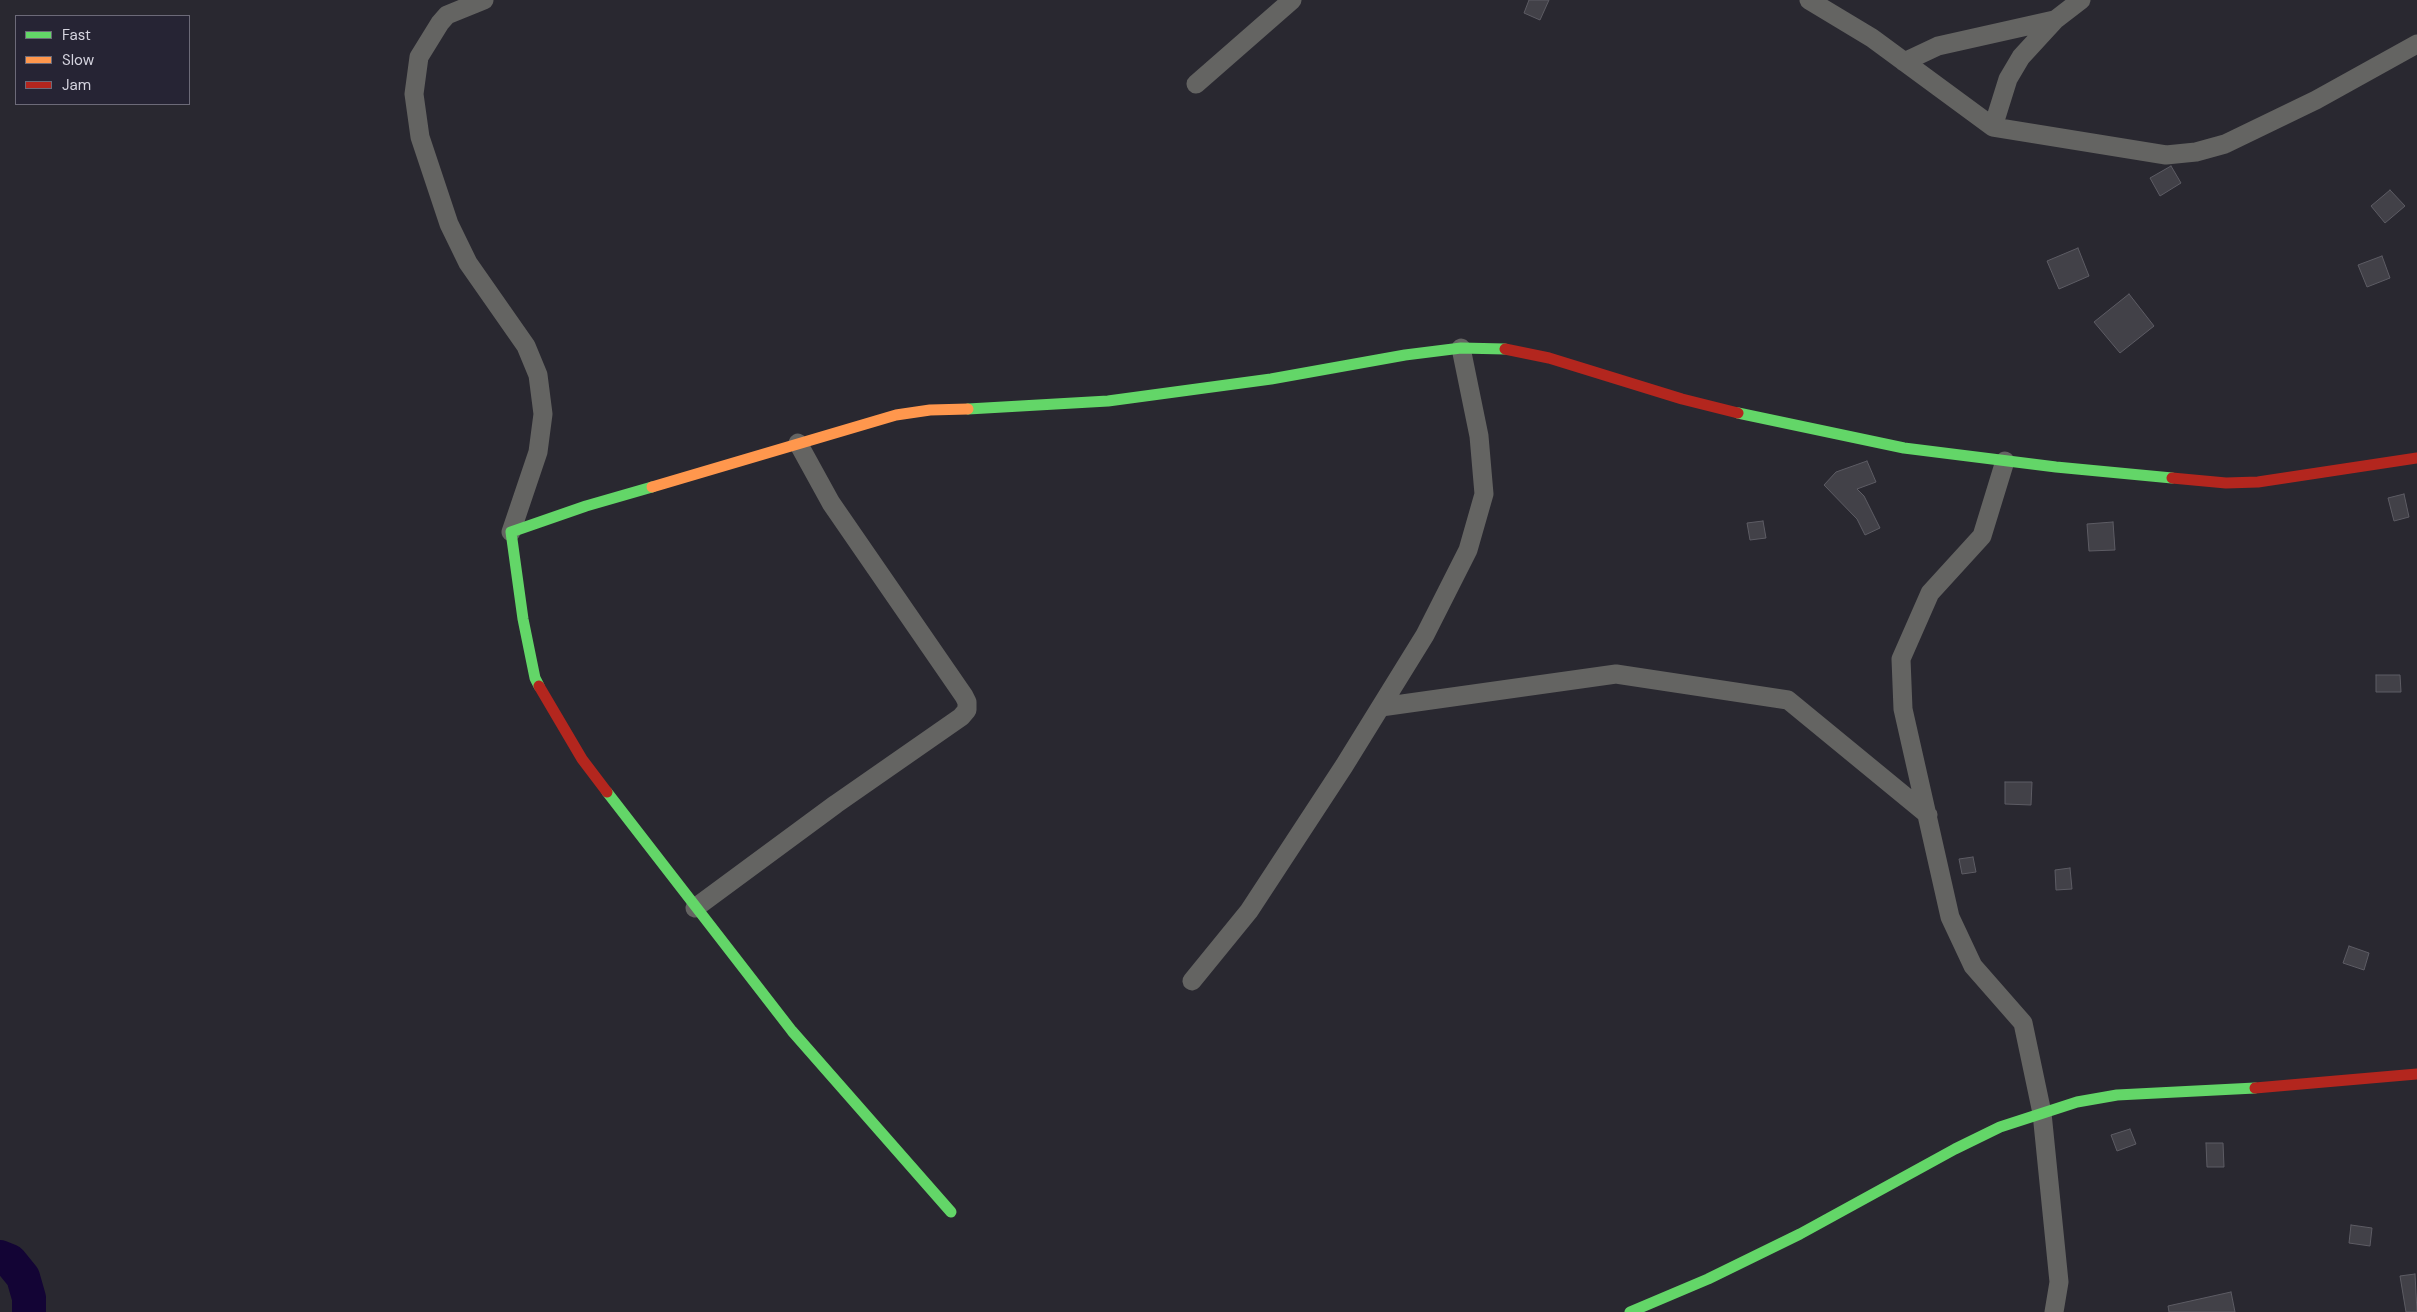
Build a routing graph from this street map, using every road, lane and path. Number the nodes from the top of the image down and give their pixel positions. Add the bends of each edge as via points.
1 (484, 0) edge
2 (1292, 0) edge
3 (1809, 0) edge
4 (2081, 0) edge
5 (2054, 20) junction
6 (2417, 44) edge
7 (1904, 62) junction
8 (1196, 84) dead end
9 (1993, 127) junction
10 (1461, 348) junction
11 (798, 443) junction
12 (2417, 458) edge
13 (2005, 460) junction
14 (511, 532) junction
15 (1381, 708) junction
16 (1928, 815) junction
17 (695, 908) junction
18 (1192, 981) dead end
19 (2417, 1074) edge
20 (2042, 1113) junction
21 (951, 1212) dead end
22 (1630, 1312) edge
23 (2054, 1312) edge

1 - 14 street via 447,15 440,23 419,57 414,94 420,137 449,224 468,263 526,346 538,375 543,414 538,452
2 - 8 street
3 - 7 street via 1872,38
4 - 5 street
5 - 7 street via 1938,46
5 - 9 street via 2021,56 2008,79
6 - 9 street via 2316,100 2234,140 2196,152 2166,155
7 - 9 street
10 - 11 street via 1272,380 1108,401 930,410 896,415
10 - 13 street via 1503,349 1550,358 1682,399 1773,422 1904,448
10 - 15 street via 1479,436 1484,494 1468,550 1425,635
11 - 14 street via 586,506
11 - 17 street via 831,503 957,686 967,702 967,710
12 - 13 street via 2258,482 2226,483
13 - 16 street via 1982,536 1930,593 1901,659 1903,709
14 - 17 street via 528,650 545,700 582,759
15 - 16 street via 1616,674 1788,700
15 - 18 street via 1248,911
16 - 20 street via 1950,917 1973,966 2022,1023
17 - 21 street via 792,1031
19 - 20 street via 2248,1089 2117,1095 2077,1102
20 - 22 street via 2000,1127 1800,1234 1708,1279
20 - 23 street via 2059,1282

